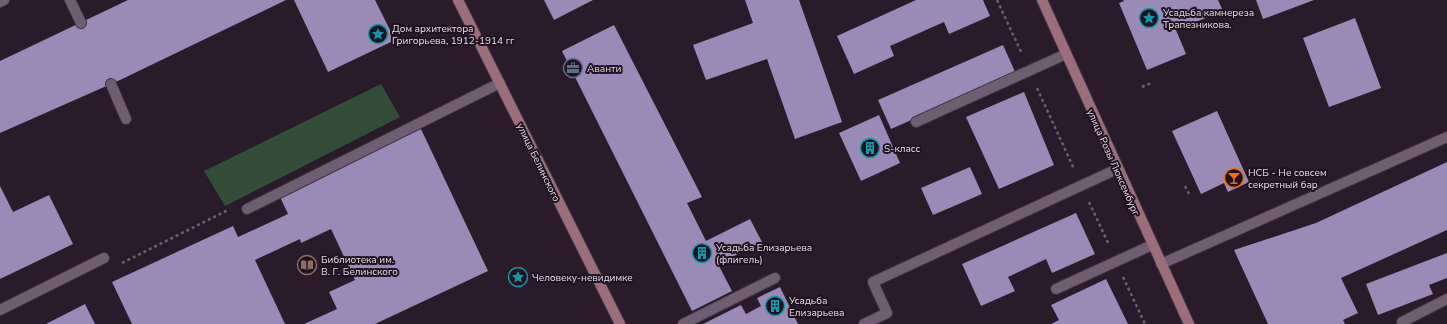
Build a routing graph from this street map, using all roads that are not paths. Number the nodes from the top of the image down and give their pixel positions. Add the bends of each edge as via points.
1 (4, 0) edge
2 (70, 0) edge
3 (458, 0) edge
4 (1042, 0) edge
5 (0, 2) edge
6 (81, 23) dead end
7 (1066, 54) junction
8 (500, 83) junction
9 (111, 84) dead end
10 (126, 119) dead end
11 (916, 122) dead end
12 (1447, 137) edge
13 (1117, 169) junction
14 (247, 209) dead end
15 (1152, 245) junction
16 (104, 258) dead end
17 (1161, 264) junction
18 (775, 278) dead end
19 (1056, 289) dead end
20 (1447, 299) edge
21 (0, 310) edge
22 (1402, 322) dead end
23 (620, 324) edge
24 (683, 324) edge
25 (864, 324) edge
26 (1189, 324) edge

1 - 5 street
2 - 6 street
3 - 8 main road, улица Белинского
4 - 7 main road, улица Розы Люксембург
7 - 11 street
7 - 13 main road, улица Розы Люксембург
8 - 14 street
8 - 23 main road, улица Белинского
9 - 10 street
12 - 17 street
13 - 15 main road, улица Розы Люксембург
13 - 25 street via 872,282 887,313
15 - 17 main road, улица Розы Люксембург
15 - 19 street
16 - 21 street
17 - 26 main road, улица Розы Люксембург
18 - 24 street
20 - 22 street

